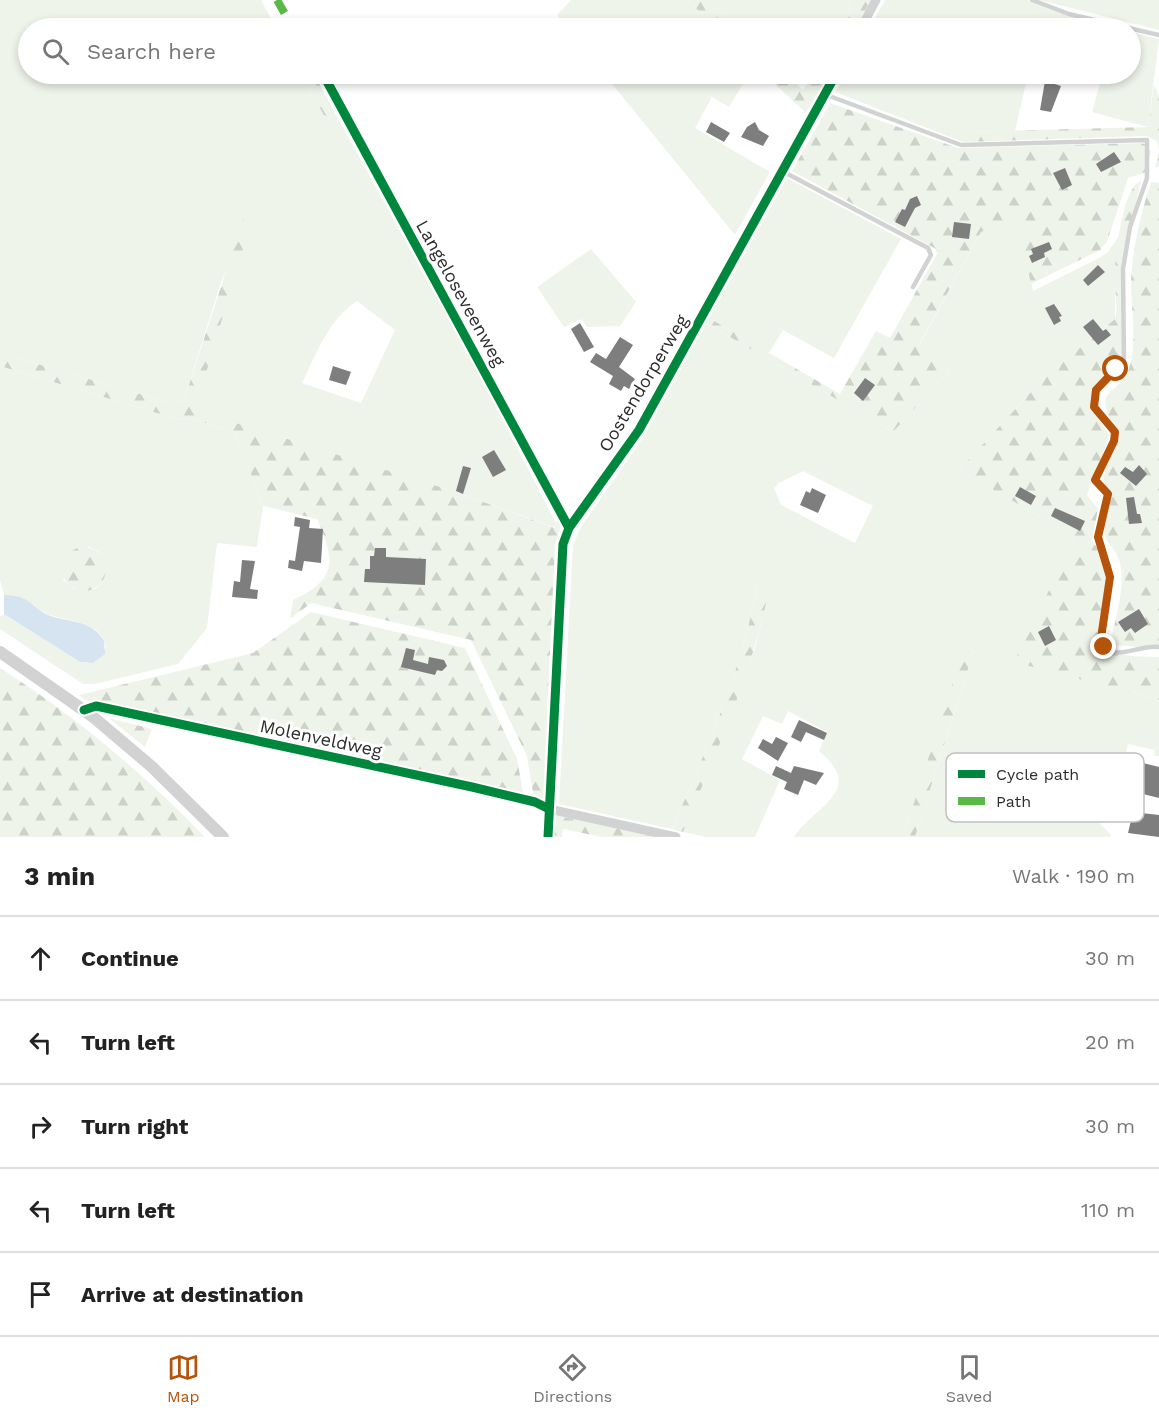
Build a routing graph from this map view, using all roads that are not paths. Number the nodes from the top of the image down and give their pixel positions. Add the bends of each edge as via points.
1 (876, 0) edge
2 (1032, 0) edge
3 (866, 18) edge
4 (1086, 18) edge
5 (1141, 31) edge
6 (1159, 35) edge
7 (830, 84) edge
8 (824, 94) junction
9 (782, 171) junction
10 (913, 287) dead end
11 (1159, 647) edge
12 (0, 652) edge
13 (549, 809) junction
14 (223, 837) edge
15 (548, 837) edge
16 (676, 837) edge

1 - 3 street
2 - 4 lane
5 - 6 lane
7 - 8 street, Oostendorperweg
8 - 9 street, Oostendorperweg
8 - 11 lane via 961,145 1146,140 1147,178 1130,227 1124,269 1124,364 1096,390 1094,407 1115,432 1114,441 1095,480 1108,494 1098,537 1110,577 1101,638 1104,647 1111,653 1150,645
9 - 10 lane via 928,248 931,255
9 - 13 street, Oostendorperweg via 639,430 569,528 563,544
12 - 14 street via 92,716 151,766
13 - 15 street, Oostendorperweg
13 - 16 street

